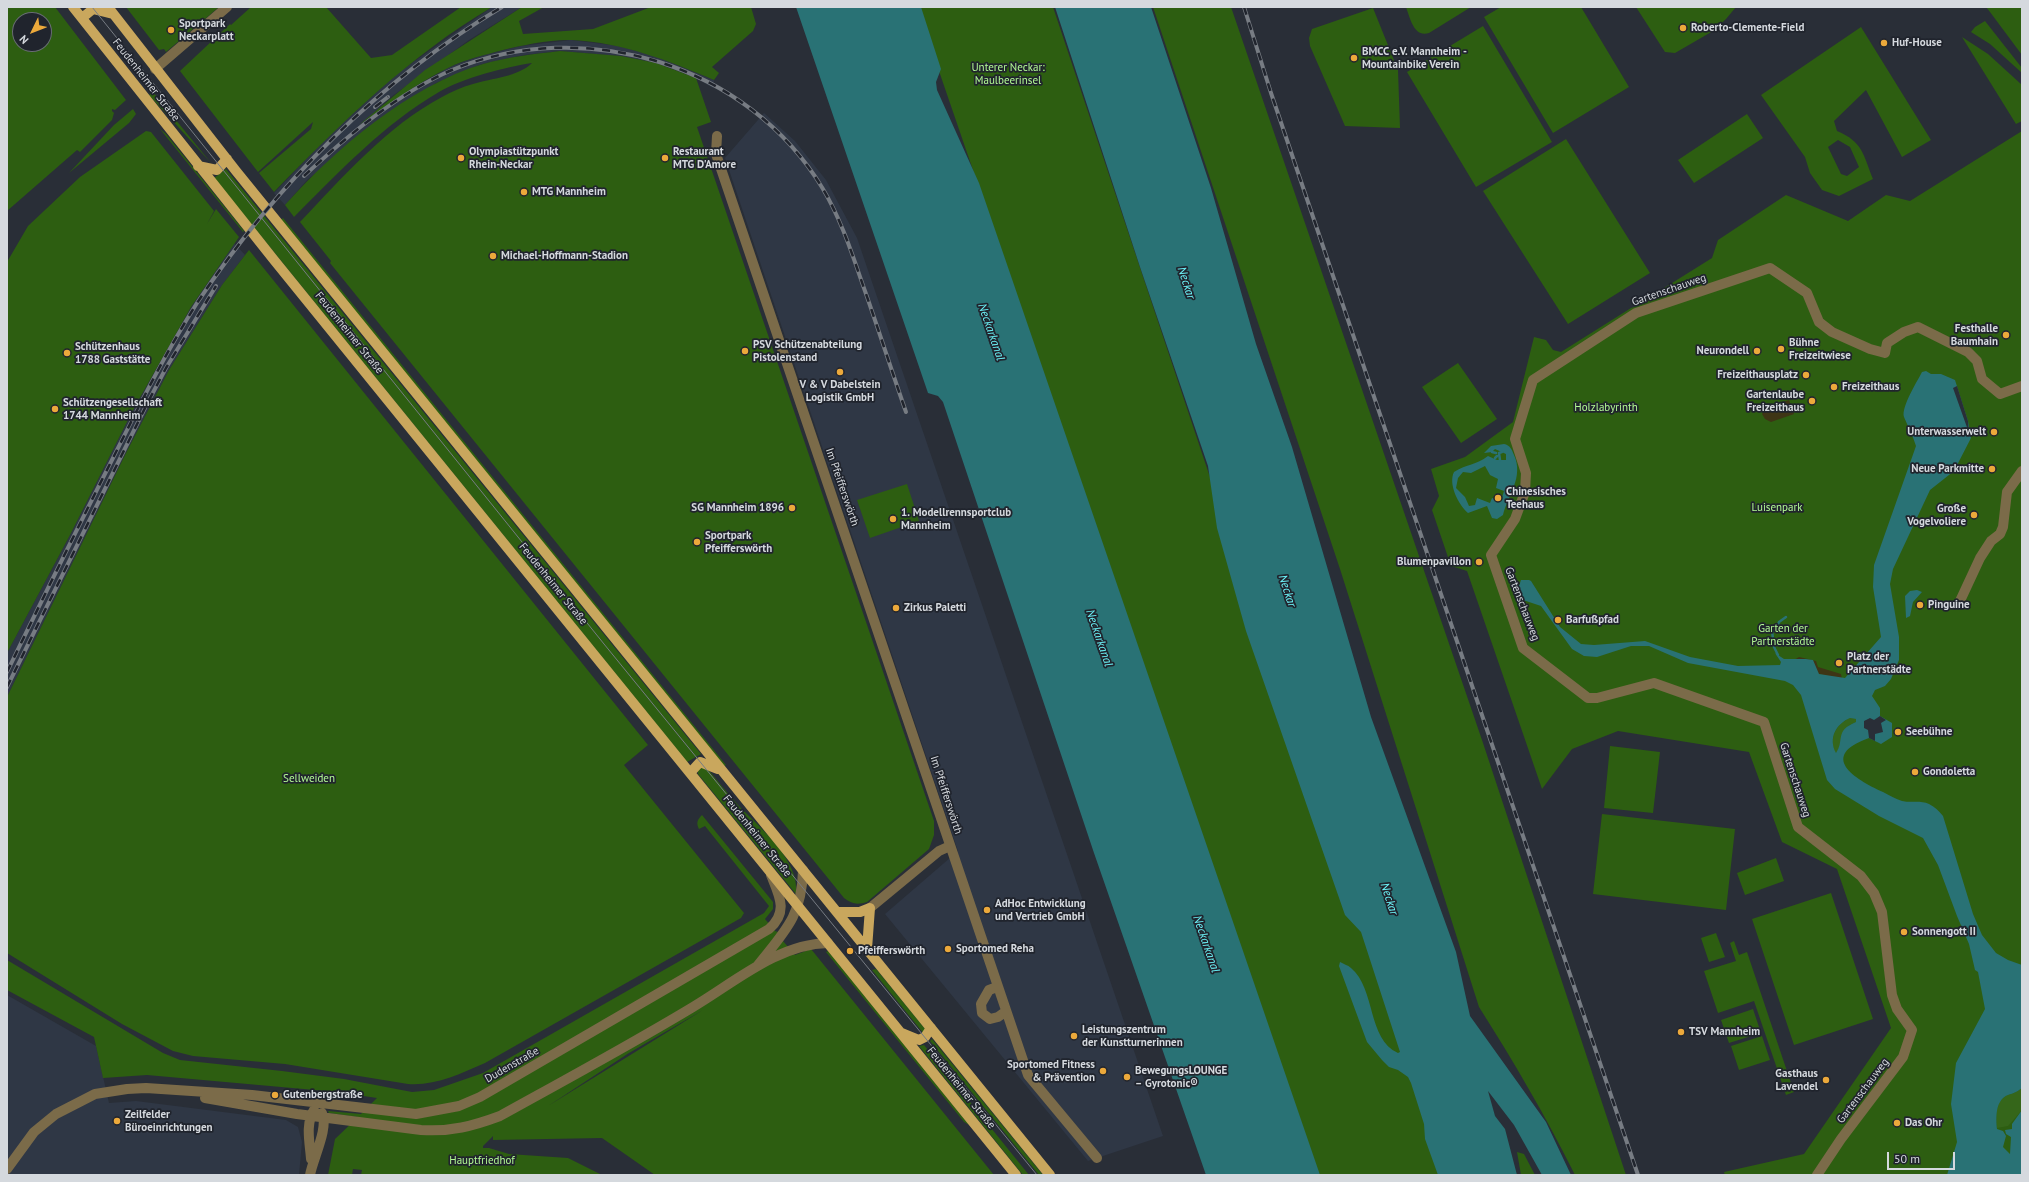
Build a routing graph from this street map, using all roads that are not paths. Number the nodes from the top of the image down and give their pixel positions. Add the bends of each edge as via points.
1 (73, 7) edge
2 (227, 7) edge
3 (110, 11) edge
4 (82, 18) junction
5 (155, 69) junction
6 (717, 136) dead end
7 (227, 159) junction
8 (198, 166) junction
9 (2022, 386) edge
10 (2022, 471) edge
11 (1960, 601) dead end
12 (720, 769) junction
13 (690, 773) junction
14 (950, 846) junction
15 (803, 870) junction
16 (770, 871) junction
17 (798, 906) junction
18 (870, 908) junction
19 (837, 912) junction
20 (828, 943) junction
21 (867, 949) junction
22 (755, 968) junction
23 (997, 987) junction
24 (1005, 1012) junction
25 (931, 1028) junction
26 (900, 1032) junction
27 (173, 1090) junction
28 (319, 1103) junction
29 (311, 1116) junction
30 (324, 1117) junction
31 (1097, 1158) dead end
32 (312, 1165) junction
33 (7, 1169) edge
34 (310, 1175) edge
35 (1016, 1175) edge
36 (1050, 1175) edge
37 (1817, 1175) edge

1 - 4 main road, Feudenheimer Straße
2 - 5 street
3 - 4 main road via 93,8
3 - 5 main road, Feudenheimer Straße
4 - 8 main road, Feudenheimer Straße
5 - 7 main road, Feudenheimer Straße
6 - 14 street, Im Pfeifferswörth via 716,154
7 - 8 main road via 217,170
7 - 12 main road, Feudenheimer Straße
8 - 13 main road, Feudenheimer Straße
9 - 37 street, Gartenschauweg via 2000,394 1982,379 1977,361 1968,352 1918,327 1887,343 1885,353 1832,332 1819,322 1807,293 1770,268 1636,313 1533,380 1515,439 1526,473 1524,492 1515,519 1491,555 1524,648 1588,698 1654,683 1764,722 1798,827 1861,876 1868,883 1880,906 1892,995 1897,1009 1912,1030 1903,1057
10 - 11 street via 2007,492 2000,534 1991,541 1980,558
12 - 13 main road via 700,762
12 - 15 main road, Feudenheimer Straße
13 - 16 main road, Feudenheimer Straße
14 - 18 street, Im Pfeifferswörth via 940,851
14 - 23 street, Im Pfeifferswörth
15 - 17 street, Dudenstraße via 802,893
15 - 19 main road, Feudenheimer Straße
16 - 17 main road, Feudenheimer Straße
16 - 28 street, Dudenstraße via 781,904 776,923 769,929 480,1097 459,1106 416,1114
17 - 20 main road, Feudenheimer Straße
17 - 22 street, Dudenstraße via 786,929
18 - 19 main road via 860,912
18 - 21 main road
19 - 21 main road, Feudenheimer Straße
20 - 22 street, Dudenstraße via 796,947
20 - 26 main road, Feudenheimer Straße
21 - 25 main road, Feudenheimer Straße
22 - 30 street, Dudenstraße via 693,1007 500,1116 471,1127 438,1131
23 - 24 street, Im Pfeifferswörth
23 - 24 street via 989,990 981,1004 982,1013 990,1019
24 - 31 street, Im Pfeifferswörth via 1028,1076
25 - 26 main road via 925,1037 919,1040
25 - 36 main road, Feudenheimer Straße
26 - 35 main road, Feudenheimer Straße
27 - 28 street, Dudenstraße via 252,1095
27 - 29 street, Dudenstraße
27 - 33 street, Dudenstraße via 126,1089 95,1094 76,1103 56,1114 34,1132
28 - 29 street
28 - 30 street
29 - 30 street, Dudenstraße
29 - 32 street via 309,1131
30 - 32 street
32 - 34 street

